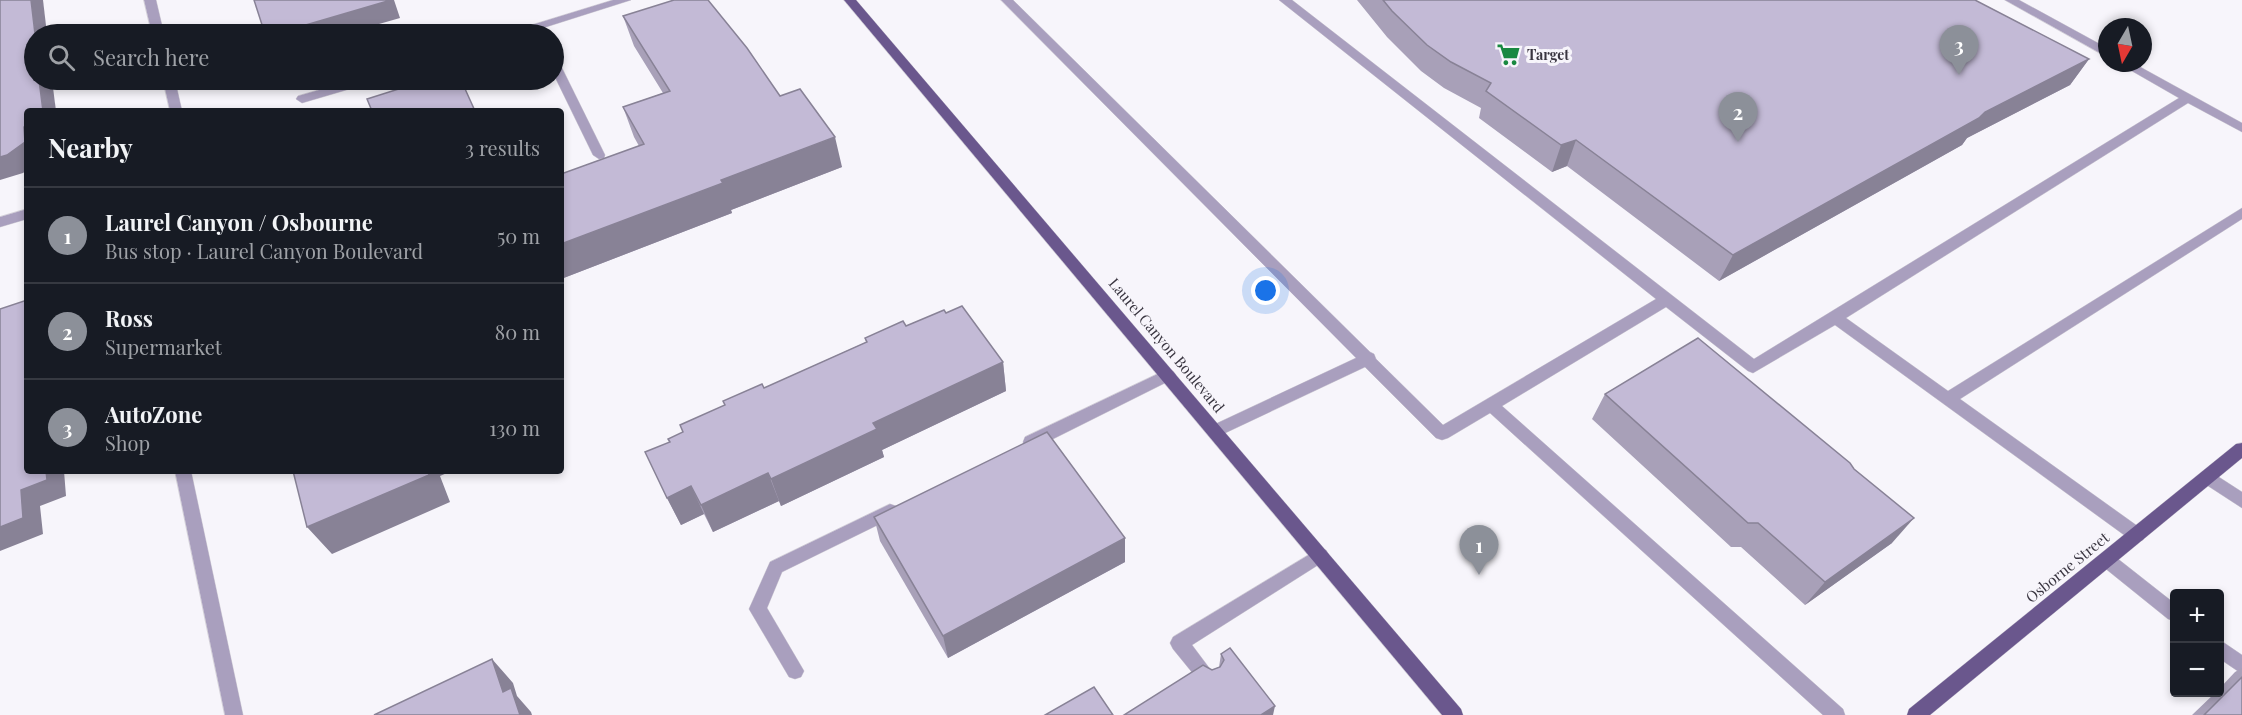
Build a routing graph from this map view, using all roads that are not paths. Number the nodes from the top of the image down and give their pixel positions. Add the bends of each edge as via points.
1 (150, 0) edge
2 (625, 0) edge
3 (850, 0) edge
4 (1007, 0) edge
5 (1285, 0) edge
6 (2011, 0) edge
7 (156, 24) edge
8 (557, 24) edge
9 (2098, 48) edge
10 (2140, 72) edge
11 (564, 84) edge
12 (171, 90) edge
13 (332, 90) edge
14 (2188, 98) junction
15 (302, 99) dead end
16 (175, 108) edge
17 (2242, 128) edge
18 (599, 155) dead end
19 (2242, 213) edge
20 (24, 214) edge
21 (0, 222) edge
22 (1666, 299) junction
23 (1835, 318) junction
24 (1369, 358) junction
25 (1168, 375) junction
26 (1948, 399) junction
27 (1491, 405) junction
28 (1215, 430) junction
29 (1020, 448) edge
30 (2242, 449) edge
31 (184, 474) edge
32 (2208, 477) junction
33 (2242, 501) edge
34 (903, 505) edge
35 (2137, 535) junction
36 (1320, 555) junction
37 (2107, 560) junction
38 (2170, 609) edge
39 (2224, 651) edge
40 (2242, 666) edge
41 (795, 671) dead end
42 (1210, 681) edge
43 (234, 715) edge
44 (1454, 715) edge
45 (1836, 715) edge
46 (1916, 715) edge

1 - 7 street
2 - 8 street
3 - 25 main road, Laurel Canyon Boulevard
4 - 24 street
5 - 22 street
6 - 9 street
10 - 14 street
11 - 18 street
12 - 16 street
13 - 15 street
14 - 17 street
14 - 23 street
19 - 26 street
20 - 21 street
22 - 23 street via 1753,367
22 - 27 street
23 - 26 street
24 - 27 street via 1442,434
24 - 28 street
25 - 28 main road, Laurel Canyon Boulevard
25 - 29 street
26 - 35 street
27 - 45 street
28 - 36 main road, Laurel Canyon Boulevard
30 - 32 main road, Osborne Street
31 - 43 street
32 - 33 street
32 - 35 main road, Osborne Street
34 - 41 street via 776,567 758,609
35 - 37 main road, Osborne Street
36 - 42 street via 1179,643
36 - 44 main road, Laurel Canyon Boulevard
37 - 38 street
37 - 46 main road, Osborne Street
39 - 40 street

